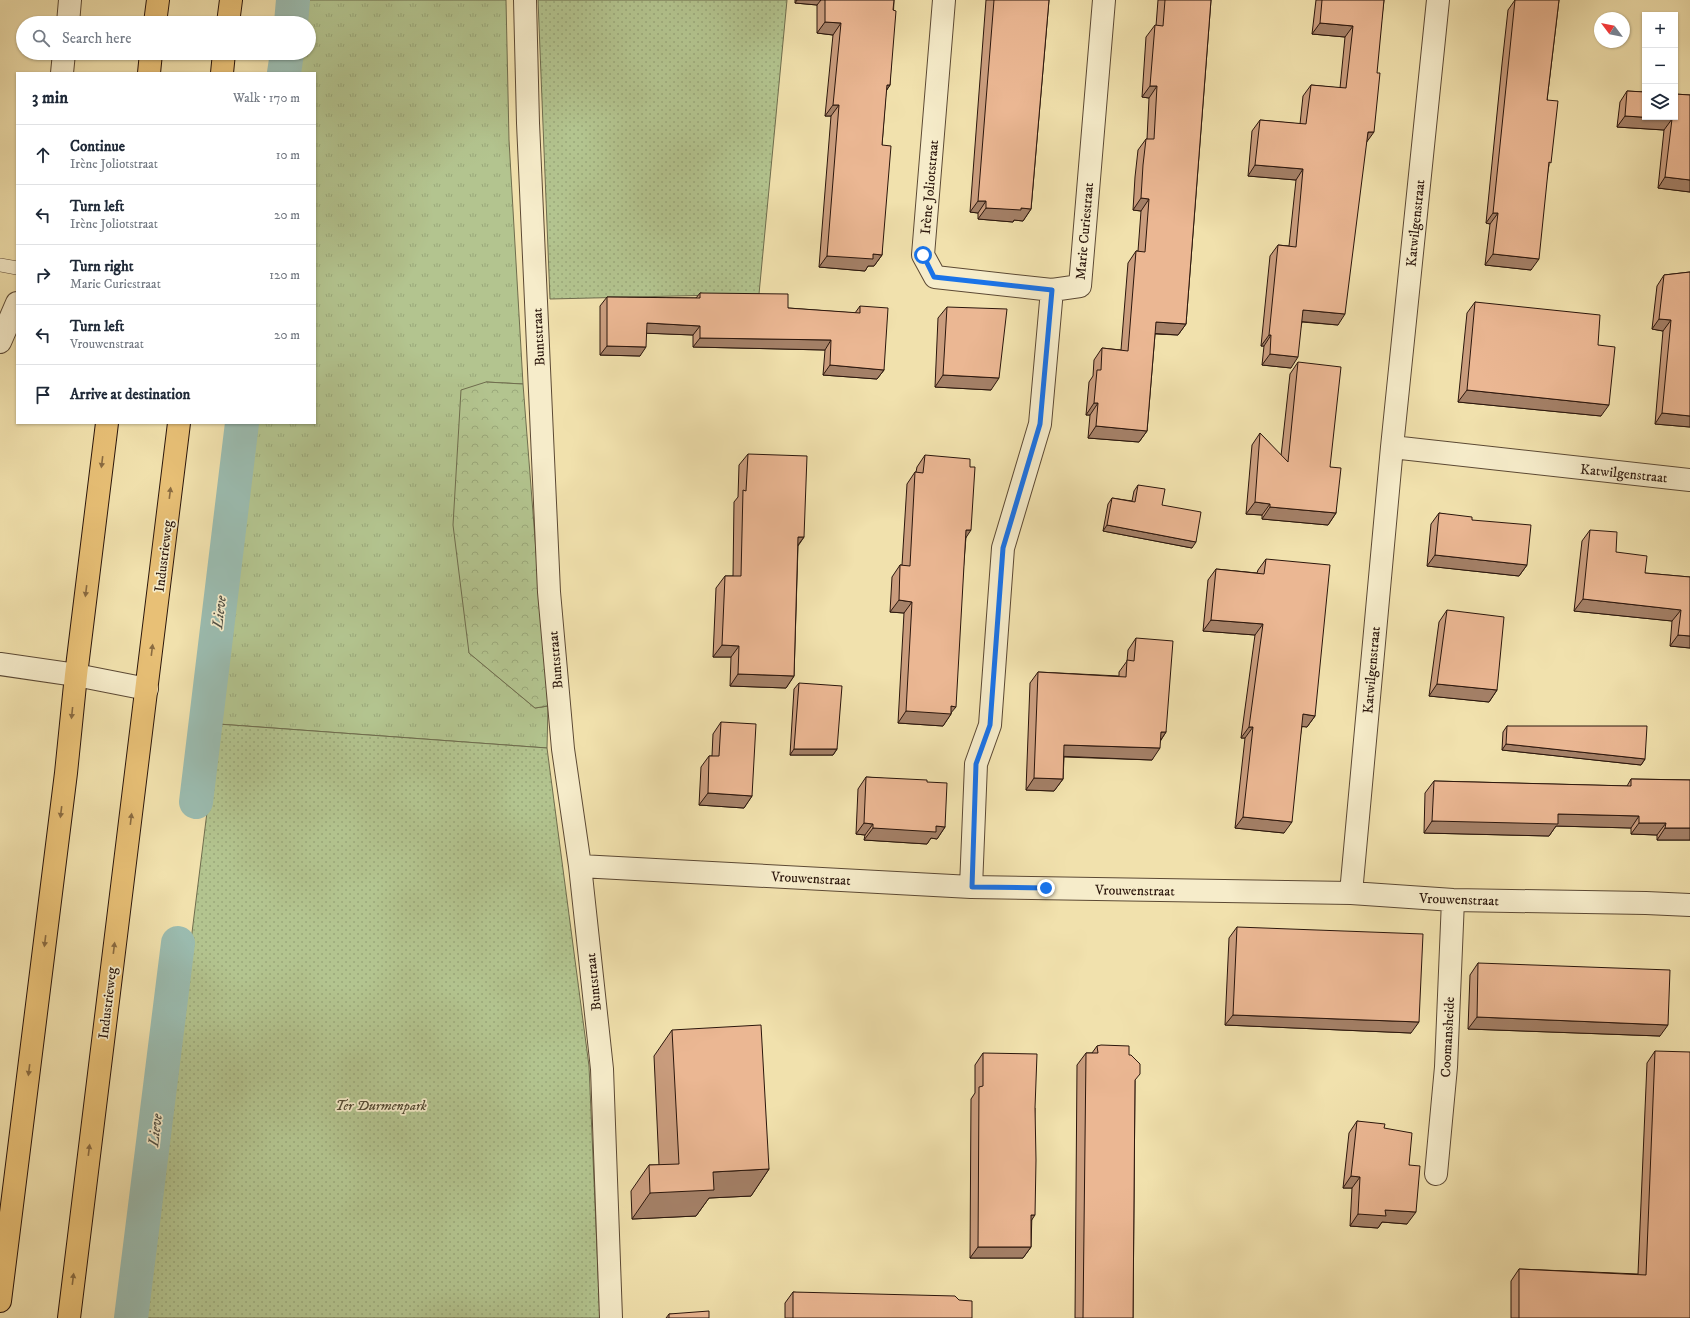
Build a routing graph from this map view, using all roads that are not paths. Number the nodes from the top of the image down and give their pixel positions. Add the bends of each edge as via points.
1 (70, 0) edge
2 (158, 0) edge
3 (231, 0) edge
4 (525, 0) edge
5 (944, 0) edge
6 (1104, 0) edge
7 (1438, 0) edge
8 (69, 16) edge
9 (156, 16) edge
10 (229, 16) edge
11 (63, 60) edge
12 (150, 60) edge
13 (223, 60) edge
14 (62, 72) edge
15 (149, 72) edge
16 (222, 72) edge
17 (0, 265) edge
18 (16, 268) edge
19 (1052, 290) junction
20 (16, 305) edge
21 (0, 342) edge
22 (107, 424) edge
23 (179, 424) edge
24 (1392, 447) junction
25 (1690, 480) edge
26 (0, 664) edge
27 (76, 675) junction
28 (147, 689) junction
29 (580, 866) junction
30 (972, 887) junction
31 (1351, 893) junction
32 (1453, 900) junction
33 (1690, 905) edge
34 (1436, 1174) dead end
35 (0, 1301) edge
36 (69, 1318) edge
37 (610, 1318) edge

1 - 8 street
2 - 9 highway
3 - 10 highway
4 - 29 street, Buntstraat via 549,592 563,749
5 - 19 street, Irène Joliotstraat via 923,255 934,277
6 - 19 street, Marie Curiestraat via 1080,286
7 - 24 street, Katwilgenstraat
11 - 14 street
12 - 15 highway
13 - 16 highway
17 - 18 lane
19 - 30 street via 1040,424 1003,548 990,725 976,764
20 - 21 street
22 -> 27 highway
28 -> 23 highway, Industrieweg
24 - 25 street, Katwilgenstraat
24 - 31 street, Katwilgenstraat
26 - 27 street
27 - 28 street
27 -> 35 highway
36 -> 28 highway, Industrieweg
29 - 30 street, Vrouwenstraat
29 - 37 street, Buntstraat via 602,1069
30 - 31 street, Vrouwenstraat
31 - 32 street, Vrouwenstraat
32 - 33 street, Vrouwenstraat
32 - 34 street, Coomansheide via 1446,1067

